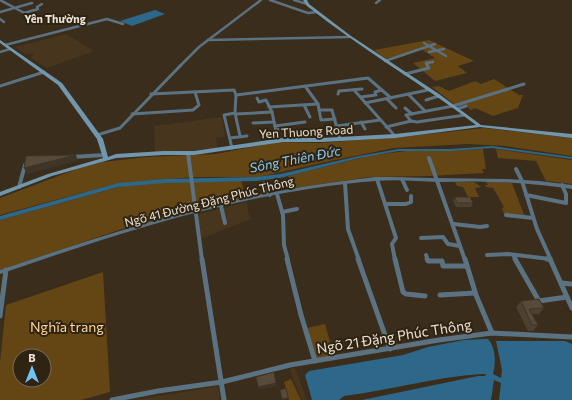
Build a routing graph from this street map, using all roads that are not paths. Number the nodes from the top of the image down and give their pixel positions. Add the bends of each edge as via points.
1 (0, 0) edge
2 (261, 0) edge
3 (270, 0) edge
4 (294, 0) edge
5 (380, 0) edge
6 (304, 1) edge
7 (376, 2) dead end
8 (32, 3) dead end
9 (42, 4) dead end
10 (285, 5) junction
11 (290, 6) junction
12 (15, 8) junction
13 (0, 12) edge
14 (317, 12) junction
15 (24, 13) junction
16 (30, 16) dead end
17 (0, 19) edge
18 (4, 22) dead end
19 (123, 24) dead end
20 (349, 37) junction
21 (207, 40) junction
22 (0, 41) edge
23 (424, 43) dead end
24 (435, 44) dead end
25 (6, 45) junction
26 (429, 46) junction
27 (10, 49) junction
28 (444, 49) dead end
29 (437, 51) junction
30 (0, 52) edge
31 (429, 52) dead end
32 (446, 56) dead end
33 (385, 61) junction
34 (433, 62) dead end
35 (44, 72) junction
36 (406, 74) junction
37 (524, 84) dead end
38 (0, 86) edge
39 (305, 86) junction
40 (362, 89) dead end
41 (354, 90) junction
42 (382, 90) junction
43 (428, 90) junction
44 (195, 92) junction
45 (151, 94) junction
46 (338, 94) dead end
47 (408, 94) junction
48 (236, 95) junction
49 (439, 96) junction
50 (361, 97) junction
51 (256, 98) dead end
52 (391, 98) junction
53 (387, 99) junction
54 (426, 100) dead end
55 (365, 103) junction
56 (318, 104) junction
57 (304, 105) junction
58 (453, 106) junction
59 (466, 106) dead end
60 (269, 107) junction
61 (396, 108) dead end
62 (405, 108) dead end
63 (457, 109) junction
64 (319, 110) junction
65 (425, 111) junction
66 (272, 112) junction
67 (132, 114) junction
68 (235, 114) junction
69 (412, 114) junction
70 (465, 115) junction
71 (310, 117) dead end
72 (335, 120) junction
73 (380, 120) junction
74 (411, 121) junction
75 (305, 122) dead end
76 (361, 122) junction
77 (253, 123) dead end
78 (274, 124) junction
79 (337, 126) junction
80 (480, 126) junction
81 (386, 127) junction
82 (290, 128) dead end
83 (366, 129) dead end
84 (276, 130) junction
85 (98, 135) junction
86 (240, 136) junction
87 (247, 136) dead end
88 (395, 136) junction
89 (572, 136) edge
90 (230, 138) junction
91 (340, 140) junction
92 (278, 141) junction
93 (232, 148) junction
94 (188, 153) junction
95 (62, 157) edge
96 (105, 157) junction
97 (429, 158) dead end
98 (27, 159) edge
99 (516, 169) dead end
100 (377, 179) junction
101 (402, 180) junction
102 (436, 180) junction
103 (522, 181) junction
104 (264, 183) dead end
105 (345, 183) junction
106 (562, 186) junction
107 (19, 187) junction
108 (572, 187) edge
109 (407, 190) dead end
110 (0, 194) edge
111 (277, 194) junction
112 (270, 195) junction
113 (526, 195) junction
114 (411, 196) dead end
115 (385, 204) junction
116 (221, 206) junction
117 (297, 209) dead end
118 (195, 212) junction
119 (282, 212) junction
120 (506, 216) dead end
121 (533, 218) junction
122 (225, 223) dead end
123 (454, 224) junction
124 (488, 226) dead end
125 (421, 238) dead end
126 (460, 246) junction
127 (487, 255) dead end
128 (426, 256) dead end
129 (514, 256) junction
130 (550, 259) junction
131 (466, 266) junction
132 (6, 270) junction
133 (0, 272) edge
134 (561, 283) junction
135 (572, 284) edge
136 (475, 293) junction
137 (440, 295) dead end
138 (425, 296) dead end
139 (567, 297) junction
140 (572, 308) edge
141 (0, 316) edge
142 (492, 333) junction
143 (572, 337) edge
144 (390, 349) junction
145 (315, 361) junction
146 (222, 382) junction
147 (112, 400) edge
148 (224, 400) edge

1 - 12 street
2 - 21 street
3 - 10 street
4 - 6 street
4 - 10 street
5 - 7 street
6 - 11 street
6 - 14 main road
8 - 12 street
9 - 15 street via 37,7 38,9
10 - 11 street
11 - 14 street via 308,13
12 - 13 street
12 - 15 street
14 - 20 main road
15 - 16 street
17 - 18 street
19 - 25 street via 108,19
20 - 21 street
20 - 33 main road
21 - 45 street
22 - 25 main road
23 - 26 street
24 - 26 street
25 - 27 main road
26 - 29 street
26 - 33 street
27 - 30 street
27 - 35 main road
28 - 29 street
29 - 31 street
29 - 32 street
33 - 36 main road
34 - 36 street via 426,63 429,68
35 - 38 street
35 - 85 main road via 60,84
36 - 43 main road
37 - 58 street
39 - 42 street via 368,78
39 - 48 street
39 - 56 street
40 - 41 street
41 - 46 street via 339,91
41 - 50 street
42 - 50 street via 375,92 376,95
42 - 52 street
43 - 47 street
43 - 49 main road
44 - 45 street
44 - 48 street via 234,90
44 - 67 street via 199,105 195,109
45 - 67 street
47 - 52 street
47 - 65 street
48 - 68 street
49 - 54 street
49 - 58 main road
50 - 55 street
51 - 60 street via 260,102 266,100
52 - 53 street
53 - 55 street
53 - 61 street
55 - 73 street
56 - 57 street
56 - 64 street
57 - 60 street
57 - 71 street
58 - 63 main road
58 - 65 street
59 - 63 street
60 - 66 street
62 - 69 street
63 - 70 main road
64 - 72 street via 321,120
64 - 72 street via 332,109
65 - 69 street
66 - 68 street
66 - 78 street
67 - 85 street via 120,128
68 - 86 street
68 - 90 street via 224,115
69 - 74 street via 406,116
70 - 74 street
70 - 80 main road
72 - 79 street
73 - 76 street
73 - 81 street
74 - 81 street
75 - 78 street
76 - 79 street
76 - 83 street
77 - 78 street
78 - 84 street
79 - 91 street
80 - 88 main road, Yen Thuong Road
80 - 89 main road, Yen Thuong Road
81 - 88 street
82 - 84 street
84 - 92 street
85 - 96 main road
86 - 87 street
86 - 90 street
88 - 91 main road, Yen Thuong Road
90 - 93 street
91 - 92 main road, Yen Thuong Road
92 - 93 main road, Yen Thuong Road
93 - 94 main road, Yen Thuong Road
94 - 96 main road, Yen Thuong Road
94 - 118 street
95 - 96 street
96 - 107 main road, Yen Thuong Road
97 - 102 street
98 - 107 street
99 - 103 street
100 - 101 street, Ngõ 41 Đường Đặng Phúc Thông
100 - 105 street, Ngõ 41 Đường Đặng Phúc Thông
100 - 115 street
101 - 102 street, Ngõ 41 Đường Đặng Phúc Thông
101 - 109 street
102 - 103 street, Ngõ 41 Đường Đặng Phúc Thông
102 - 123 street
103 - 106 street, Ngõ 41 Đường Đặng Phúc Thông
103 - 113 street
104 - 112 street
105 - 111 street, Ngõ 41 Đường Đặng Phúc Thông
105 - 144 street via 348,228
106 - 108 street, Ngõ 41 Đường Đặng Phúc Thông
106 - 113 street via 566,194 566,203
107 - 110 main road, Yen Thuong Road
111 - 112 street, Ngõ 41 Đường Đặng Phúc Thông
111 - 119 street
112 - 116 street, Ngõ 41 Đường Đặng Phúc Thông
113 - 121 street
114 - 115 street via 411,202 406,204
115 - 138 street via 396,238 392,244 399,281 404,292 411,296
116 - 118 street, Ngõ 41 Đường Đặng Phúc Thông
116 - 122 street
117 - 119 street
118 - 132 street, Ngõ 41 Đường Đặng Phúc Thông via 118,233
118 - 146 street
119 - 145 street via 284,245
120 - 121 street
121 - 130 street
123 - 124 street
123 - 126 street
125 - 126 street via 444,237 448,244
126 - 131 street
127 - 129 street
128 - 131 street via 428,261 442,261 443,266
129 - 130 street
129 - 139 street via 539,301
130 - 134 street
131 - 136 street
132 - 133 street, Ngõ 41 Đường Đặng Phúc Thông
132 - 141 street
134 - 135 street
134 - 139 street
136 - 137 street
136 - 142 street
139 - 140 street
142 - 143 street, Ngõ 21 Đặng Phúc Thông
142 - 144 street, Ngõ 21 Đặng Phúc Thông
144 - 145 street, Ngõ 21 Đặng Phúc Thông
145 - 146 street, Ngõ 21 Đặng Phúc Thông
146 - 147 street, Ngõ 21 Đặng Phúc Thông
146 - 148 street

